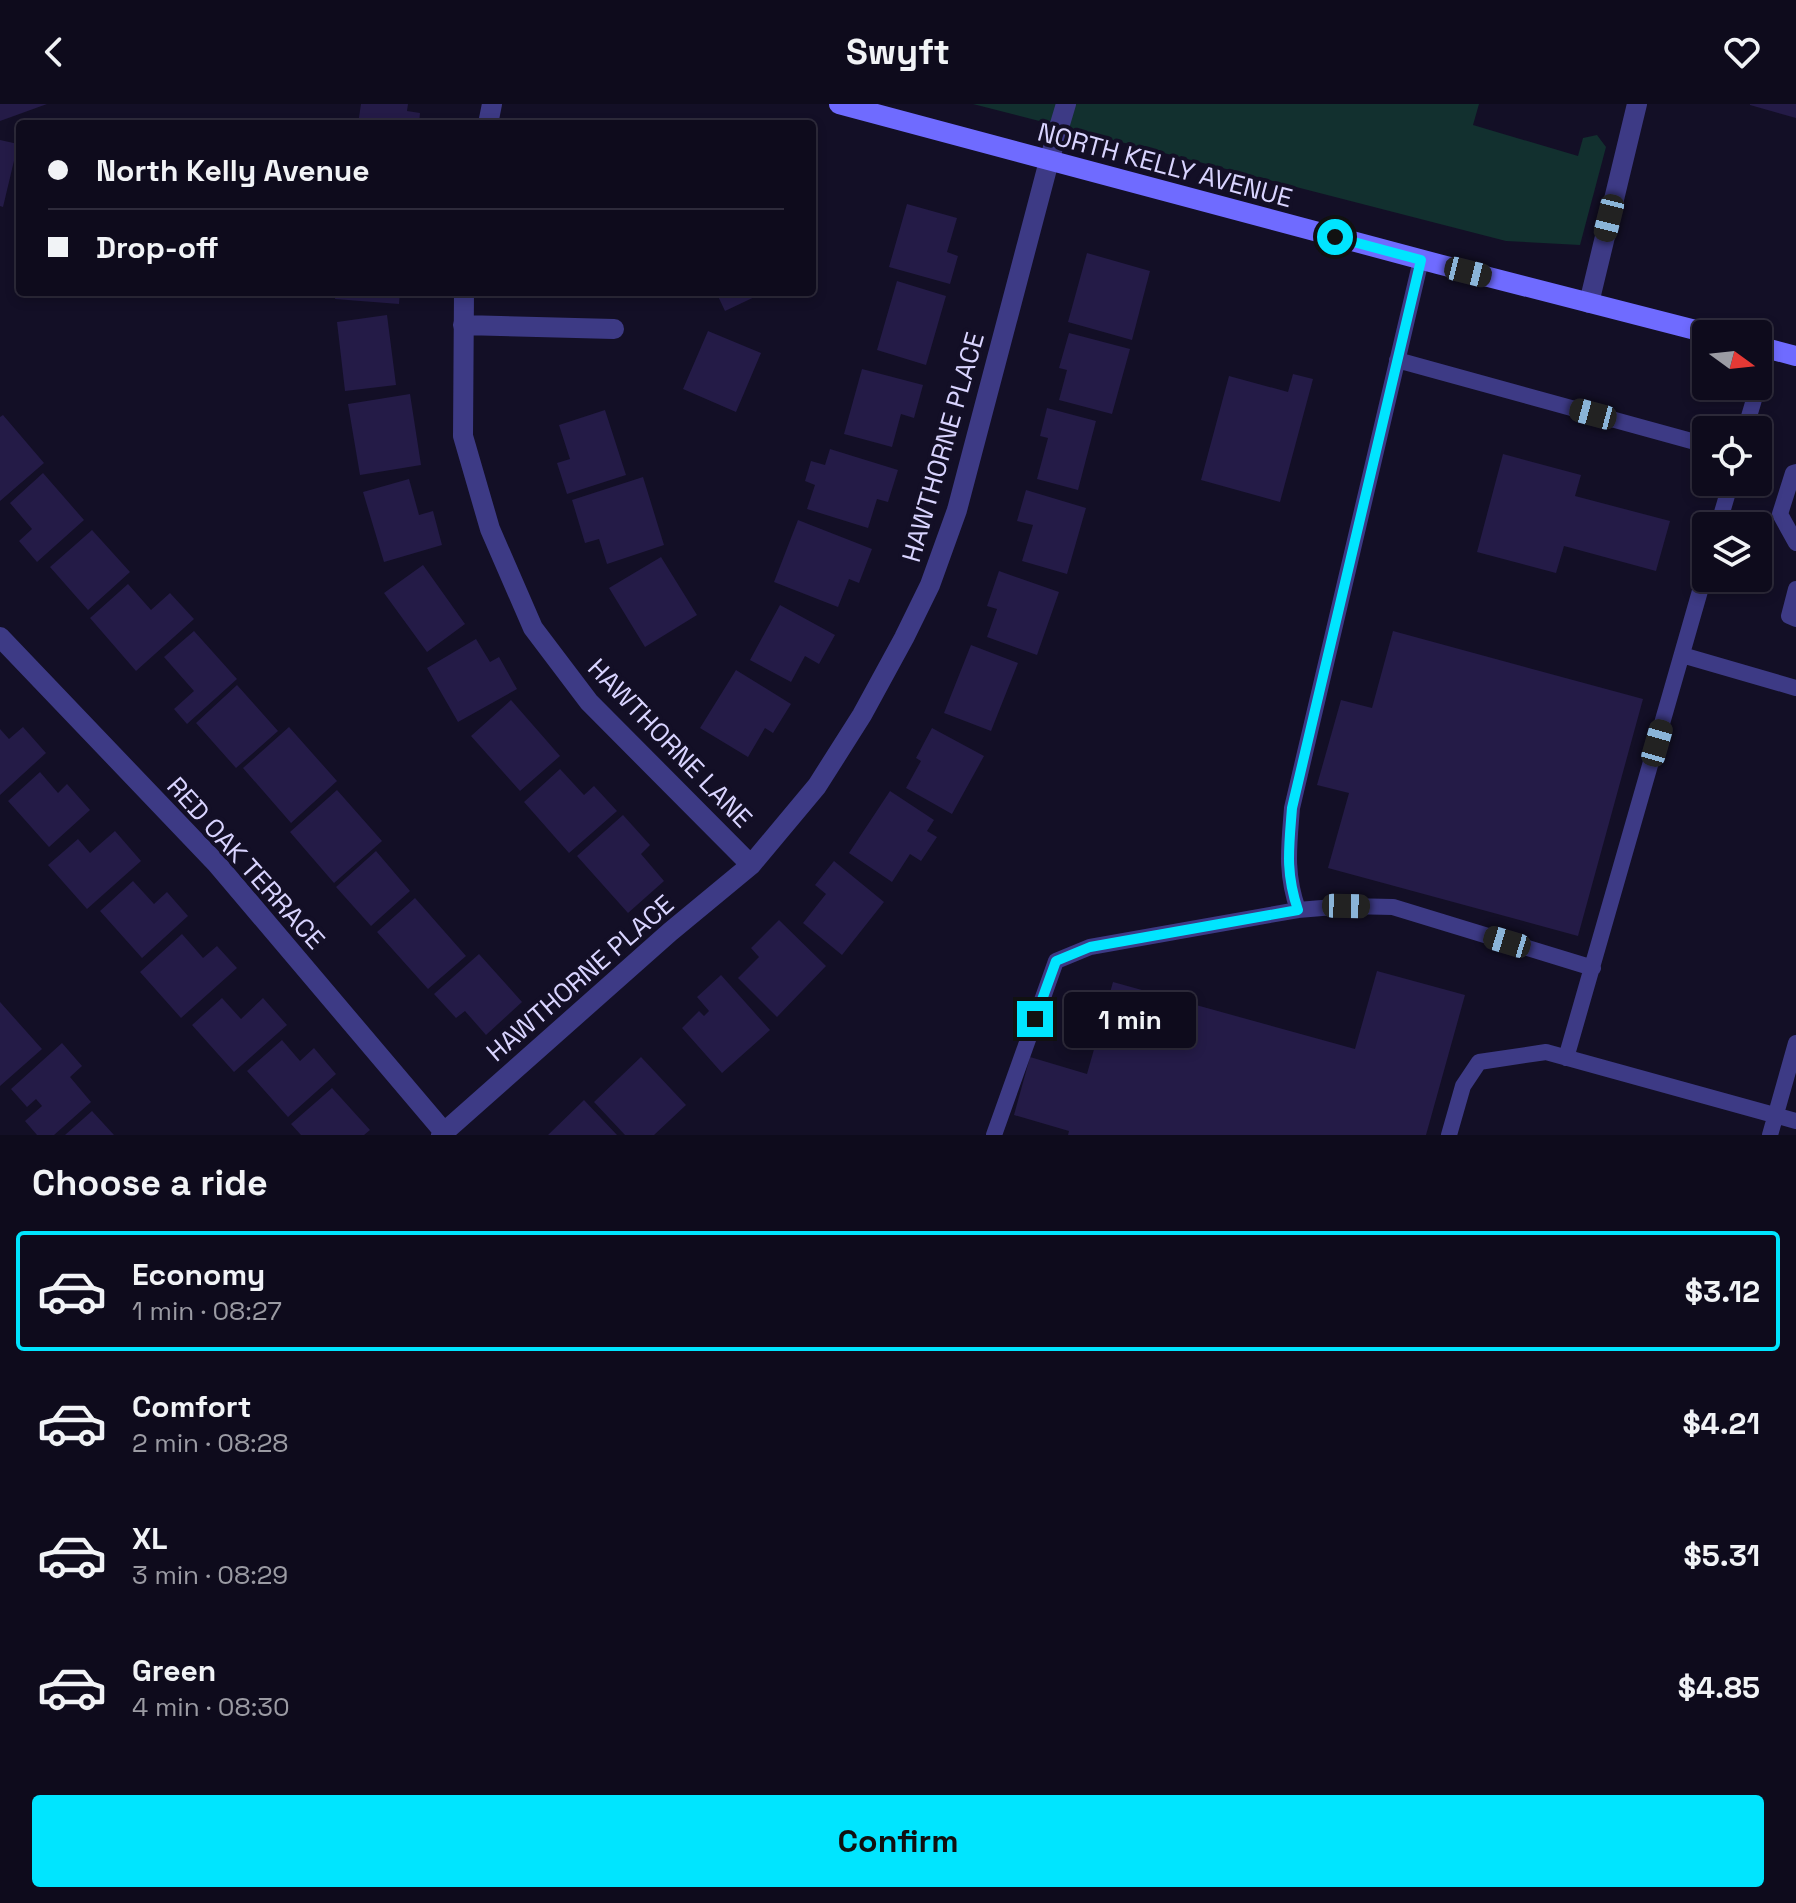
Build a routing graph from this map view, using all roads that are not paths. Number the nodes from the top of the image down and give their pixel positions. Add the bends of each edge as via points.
1 (839, 104) edge
2 (1066, 104) edge
3 (1637, 104) edge
4 (1049, 161) junction
5 (1421, 260) junction
6 (464, 296) edge
7 (1589, 303) junction
8 (463, 325) junction
9 (614, 329) dead end
10 (1692, 329) edge
11 (1772, 349) edge
12 (1796, 356) edge
13 (1397, 360) junction
14 (1692, 441) edge
15 (1796, 472) edge
16 (1796, 543) edge
17 (1796, 589) edge
18 (1700, 592) edge
19 (1796, 619) edge
20 (0, 637) edge
21 (1682, 655) junction
22 (1796, 688) edge
23 (751, 865) junction
24 (1298, 910) junction
25 (1593, 968) junction
26 (1796, 1043) edge
27 (1566, 1058) junction
28 (1775, 1115) junction
29 (1796, 1121) edge
30 (443, 1134) edge
31 (994, 1135) edge
32 (1449, 1135) edge
33 (1770, 1135) edge

1 - 4 main road, NORTH KELLY AVENUE
2 - 4 street, HAWTHORNE PLACE
3 - 7 street
4 - 5 main road, NORTH KELLY AVENUE
4 - 23 street, HAWTHORNE PLACE via 957,510 930,585 869,702 817,786
5 - 7 main road, NORTH KELLY AVENUE
5 - 13 lane
6 - 8 street, HAWTHORNE LANE
7 - 10 main road, NORTH KELLY AVENUE
8 - 9 street
8 - 23 street, HAWTHORNE LANE via 463,436 490,529 533,628 589,702
11 - 12 main road
13 - 14 lane
13 - 24 lane via 1292,808 1289,885
15 - 16 lane via 1780,514
17 - 19 lane via 1789,616
18 - 21 lane
20 - 30 street, RED OAK TERRACE via 216,863
21 - 22 lane
21 - 25 lane
23 - 30 street, HAWTHORNE PLACE
24 - 25 lane via 1393,907
24 - 31 lane via 1090,947 1056,961
25 - 27 lane
26 - 28 lane
27 - 28 lane
27 - 32 lane via 1546,1052 1479,1062 1463,1086
28 - 29 lane
28 - 33 lane

